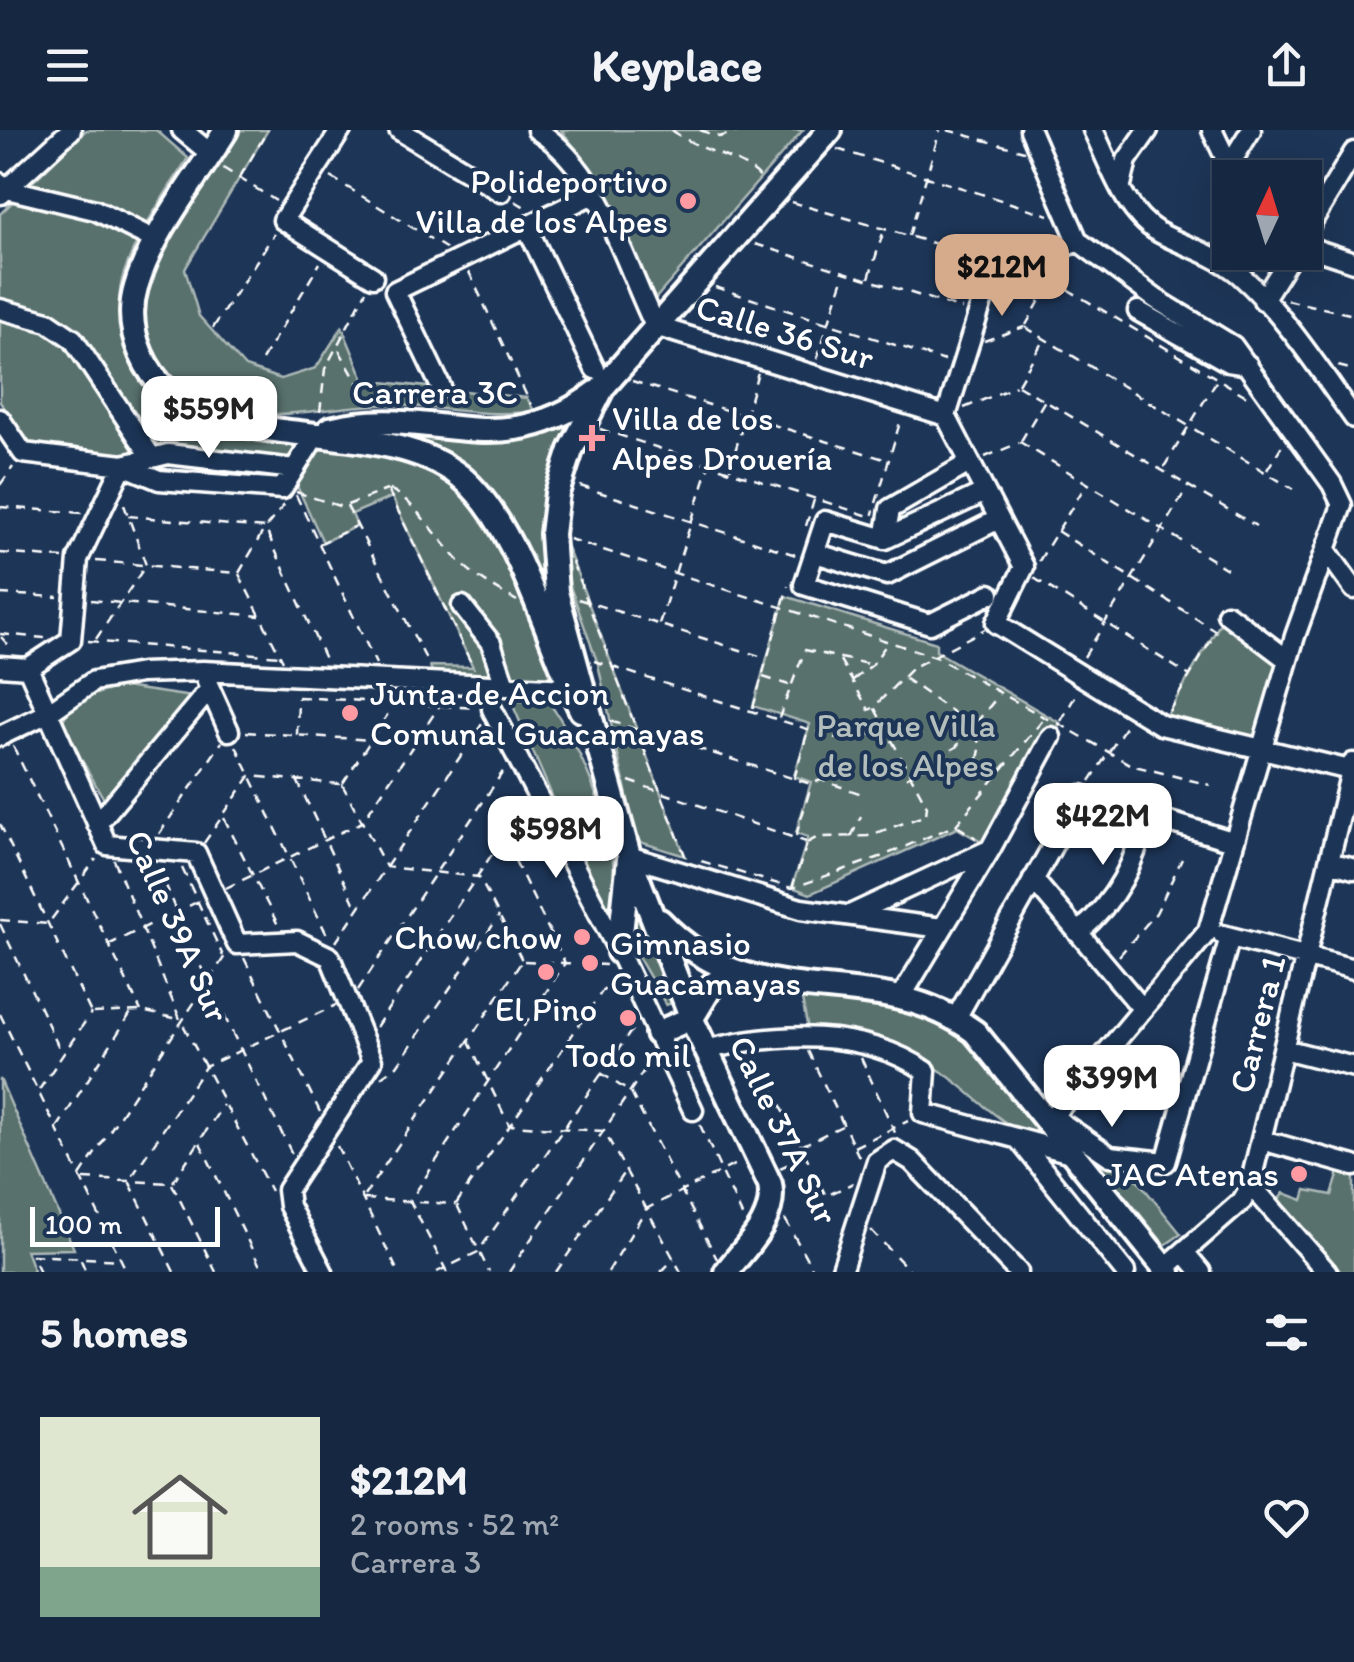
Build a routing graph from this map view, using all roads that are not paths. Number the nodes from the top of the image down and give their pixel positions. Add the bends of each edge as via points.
1 (71, 130) edge
2 (182, 130) edge
3 (226, 130) edge
4 (341, 130) edge
5 (399, 130) edge
6 (537, 130) edge
7 (1030, 130) edge
8 (1093, 130) edge
9 (1148, 130) edge
10 (1212, 130) edge
11 (1252, 130) edge
12 (829, 138) edge
13 (1354, 152) edge
14 (213, 158) junction
15 (1226, 160) edge
16 (1238, 160) edge
17 (1121, 185) junction
18 (2, 189) edge
19 (501, 192) road end
20 (594, 194) junction
21 (1322, 205) edge
22 (535, 222) junction
23 (157, 241) junction
24 (1074, 243) junction
25 (1322, 252) edge
26 (1354, 262) edge
27 (1281, 270) edge
28 (373, 277) road end
29 (1264, 297) junction
30 (0, 308) edge
31 (1138, 311) dead end
32 (656, 326) junction
33 (1248, 365) junction
34 (606, 378) junction
35 (440, 387) dead end
36 (946, 416) junction
37 (1354, 418) edge
38 (0, 420) edge
39 (318, 427) junction
40 (152, 458) junction
41 (969, 464) junction
42 (294, 470) junction
43 (119, 473) junction
44 (985, 492) junction
45 (999, 519) junction
46 (885, 539) junction
47 (1326, 550) junction
48 (806, 554) junction
49 (1354, 589) edge
50 (990, 594) dead end
51 (462, 606) dead end
52 (1226, 614) dead end
53 (1288, 660) junction
54 (0, 666) edge
55 (28, 668) junction
56 (202, 670) junction
57 (505, 686) junction
58 (210, 689) junction
59 (570, 689) junction
60 (492, 708) road end
61 (48, 713) junction
62 (1052, 726) road end
63 (598, 729) junction
64 (229, 731) road end
65 (4, 734) edge
66 (1259, 752) junction
67 (1353, 768) edge
68 (1146, 814) junction
69 (97, 824) junction
70 (1232, 841) junction
71 (991, 848) junction
72 (629, 856) junction
73 (1330, 862) junction
74 (1354, 869) edge
75 (1032, 879) junction
76 (652, 912) junction
77 (850, 915) junction
78 (942, 928) junction
79 (1208, 931) junction
80 (1078, 933) junction
81 (1230, 937) junction
82 (1306, 957) junction
83 (619, 959) junction
84 (1354, 969) edge
85 (732, 973) junction
86 (901, 997) junction
87 (1141, 1006) junction
88 (692, 1018) junction
89 (956, 1018) junction
90 (741, 1020) dead end
91 (656, 1030) junction
92 (748, 1040) junction
93 (1284, 1049) junction
94 (705, 1050) junction
95 (1354, 1068) edge
96 (693, 1110) road end
97 (1051, 1119) junction
98 (1262, 1140) junction
99 (1020, 1142) junction
100 (1071, 1153) junction
101 (1354, 1166) edge
102 (1251, 1185) junction
103 (1184, 1252) junction
104 (723, 1269) edge
105 (1167, 1270) edge
106 (323, 1272) edge
107 (841, 1272) edge
108 (1018, 1272) edge
109 (1125, 1272) edge
110 (1200, 1272) edge
111 (1326, 1272) edge

1 - 18 street
2 - 14 street
3 - 14 main road
4 - 28 street via 286,215
5 - 19 street
6 - 20 street, Calle 36 Sur via 580,169
7 - 24 street
8 - 17 street
9 - 17 street via 1127,160
10 - 15 street
11 - 16 street
12 - 32 main road
13 - 21 street
14 - 23 main road
17 - 29 street via 1147,224 1210,253
18 - 23 street via 95,210
20 - 22 street
20 - 32 street, Calle 36 Sur
22 - 34 street
22 - 35 street via 394,291
23 - 39 main road via 132,307 137,344 154,378 180,402 217,419
24 - 33 street via 1210,328
24 - 36 street via 1015,267 992,286
25 - 26 street
27 - 29 street
29 - 37 street
30 - 40 street via 48,322 73,339
31 - 33 street via 1228,362
32 - 34 main road
32 - 36 street, Calle 36 Sur
33 - 47 street via 1340,498
34 - 39 main road, Carrera 3C via 556,418 524,430 369,421
34 - 63 main road via 561,480 551,556
36 - 41 street
38 - 43 street via 22,453
39 - 42 street
39 - 59 main road via 406,449 463,479 502,528
40 - 42 street via 168,454
40 - 43 street
41 - 44 street
41 - 46 street via 890,509
42 - 43 street via 289,491
43 - 55 street via 78,560 71,640
44 - 45 street
44 - 46 street
45 - 48 street via 887,575
45 - 66 street via 1027,573 996,623 1161,725
46 - 48 street via 825,521
47 - 49 street
47 - 53 street
48 - 50 street via 804,585 930,624
51 - 57 street via 491,643
52 - 53 street
53 - 66 street
54 - 55 street
55 - 61 street, Calle 39A Sur
56 - 57 street
56 - 58 street
56 - 61 street via 94,681
57 - 59 street
58 - 64 street
58 - 69 street
59 - 63 main road
60 - 83 street, Calle 37A Sur
61 - 65 street
61 - 69 street, Calle 39A Sur
62 - 71 street
63 - 72 main road, Calle 37A Sur
66 - 67 street
66 - 70 street
67 - 73 street, Carrera 1
68 - 70 street
68 - 75 street via 1082,795
68 - 80 street via 1126,876
69 - 106 street, Calle 39A Sur via 107,846 196,853 205,898 230,951 286,940 332,952 372,1061 286,1194
70 - 79 street
71 - 77 street
71 - 78 street
72 - 76 main road, Calle 37A Sur
72 - 77 street via 770,902
72 - 83 main road
73 - 74 street
73 - 82 street, Carrera 1
75 - 80 street
75 - 89 street
76 - 85 main road via 687,950
76 - 88 main road, Calle 37A Sur
77 - 78 street
78 - 86 street
79 - 81 street
79 - 87 street
80 - 87 street
81 - 82 street
81 - 97 street via 1166,1162 1110,1156
82 - 84 street
82 - 93 street, Carrera 1
83 - 91 street, Calle 37A Sur
85 - 86 main road
85 - 88 main road via 712,985
86 - 89 main road
87 - 97 street
88 - 91 main road
88 - 94 main road, Calle 37A Sur
89 - 97 main road
90 - 92 street
91 - 96 street, Calle 37A Sur
92 - 94 street
92 - 99 street via 852,1042 897,1054 926,1071 923,1113
93 - 95 street
93 - 98 street, Carrera 1
94 - 104 main road, Calle 37A Sur via 765,1175 764,1224
97 - 100 main road
98 - 101 street
98 - 102 street, Carrera 1
99 - 100 street
99 - 109 street
100 - 105 main road
102 - 103 street, Carrera 1
102 - 111 street
103 - 105 street, Carrera 1
103 - 110 street
107 - 108 street via 870,1175 882,1154 902,1153

